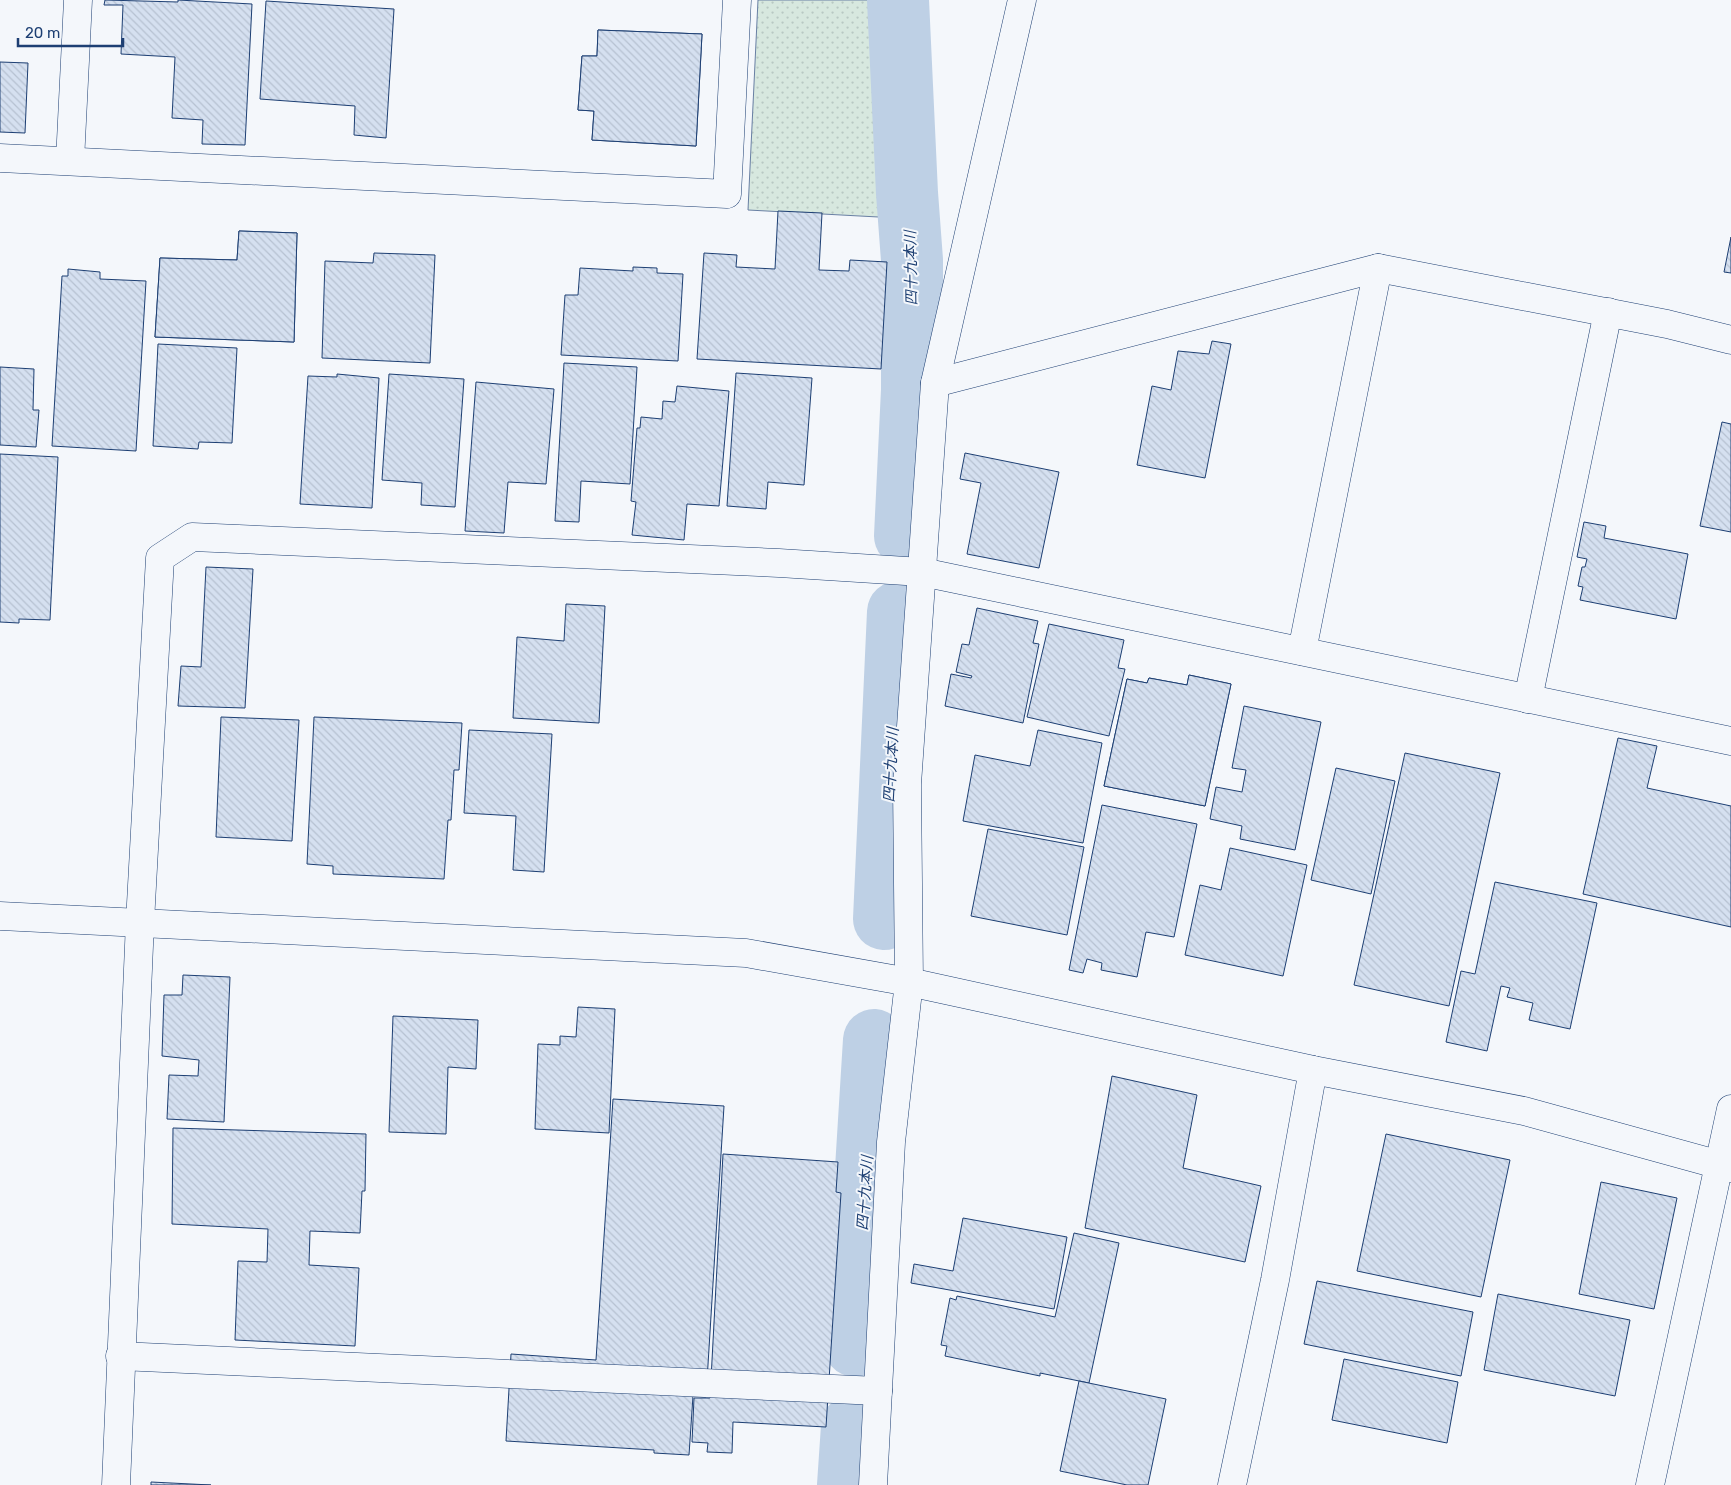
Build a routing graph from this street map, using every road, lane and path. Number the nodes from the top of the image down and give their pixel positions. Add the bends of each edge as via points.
1 (78, 0) edge
2 (737, 0) edge
3 (1022, 0) edge
4 (0, 158) edge
5 (70, 161) junction
6 (1378, 268) junction
7 (1608, 312) junction
8 (1731, 340) edge
9 (935, 383) junction
10 (922, 572) junction
11 (1302, 651) junction
12 (1528, 699) junction
13 (1731, 741) edge
14 (0, 916) edge
15 (140, 922) junction
16 (909, 982) junction
17 (1313, 1070) junction
18 (1731, 1109) edge
19 (1725, 1167) edge
20 (120, 1356) junction
21 (878, 1391) junction
22 (116, 1485) edge
23 (873, 1485) edge
24 (1232, 1485) edge
25 (1650, 1485) edge

1 - 5 street
2 - 5 street via 727,194
3 - 9 street
4 - 5 street
6 - 7 street
6 - 9 street
6 - 11 street
7 - 8 street
7 - 12 street
9 - 10 street
10 - 11 street
10 - 15 street via 192,537 160,558
10 - 16 street via 907,784
11 - 12 street
12 - 13 street
14 - 15 street
15 - 16 street via 746,953
15 - 20 street
16 - 17 street
16 - 21 street via 891,1142
17 - 19 street via 1524,1111
17 - 24 street via 1275,1280
18 - 19 street
19 - 25 street
20 - 21 street
20 - 22 street
21 - 23 street

